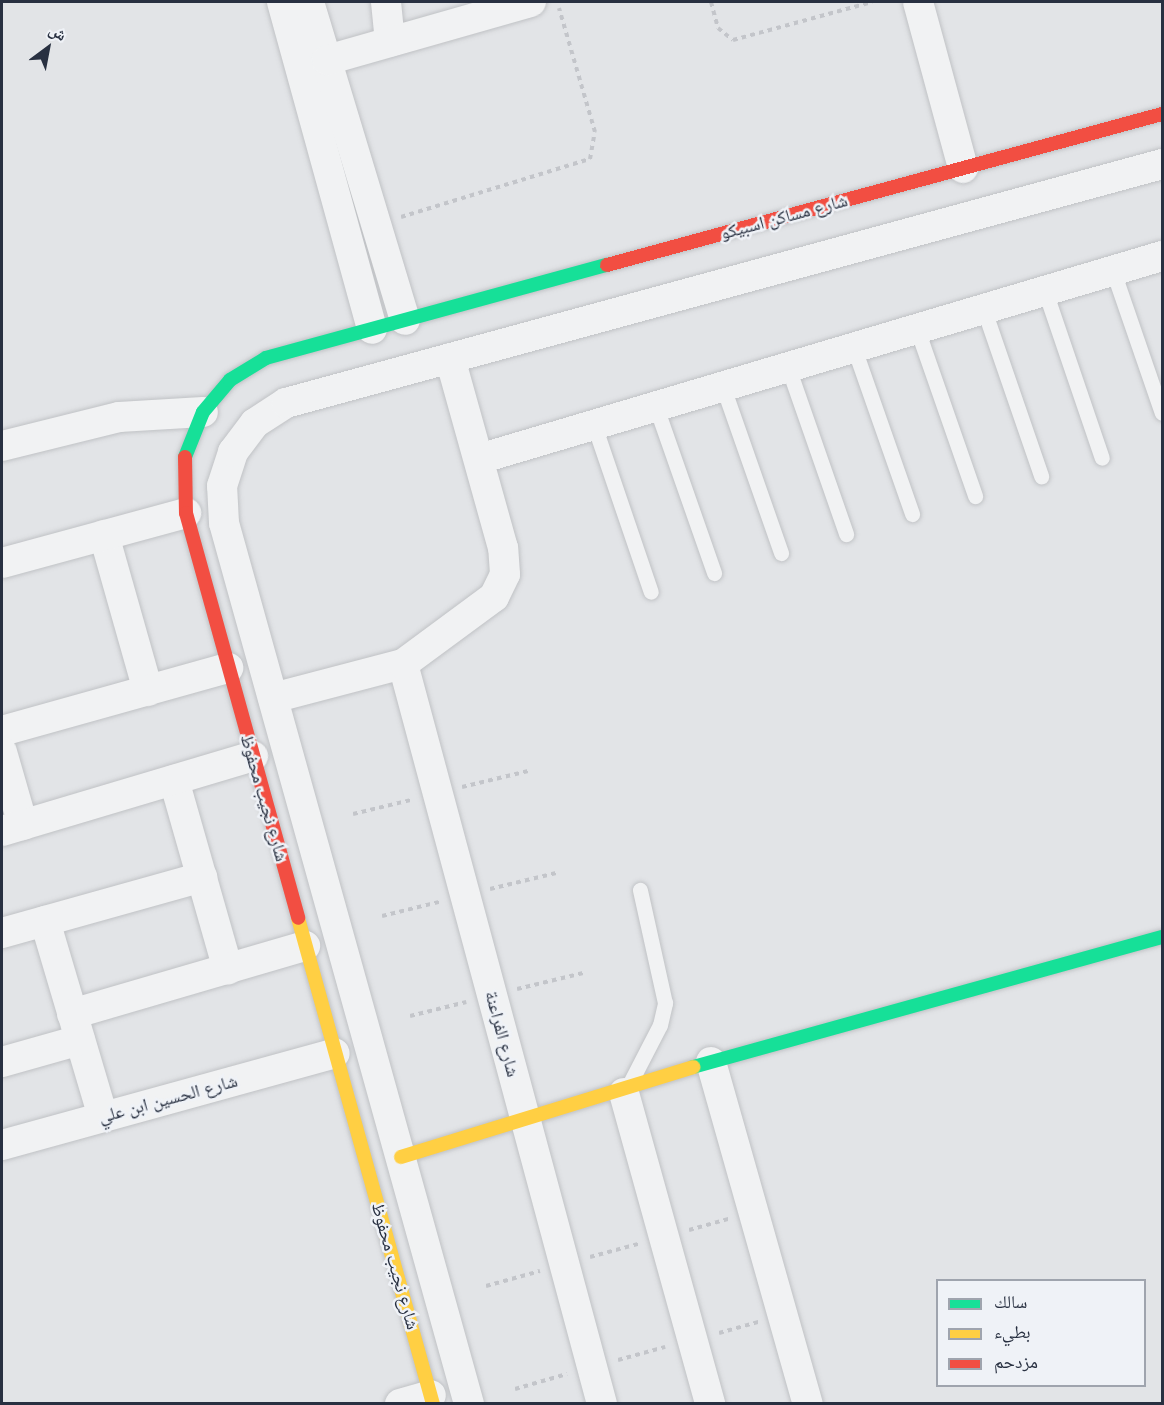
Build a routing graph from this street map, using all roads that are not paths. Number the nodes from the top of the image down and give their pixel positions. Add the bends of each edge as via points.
1 (282, 2) edge
2 (309, 2) edge
3 (386, 2) edge
4 (531, 2) edge
5 (918, 2) edge
6 (390, 42) junction
7 (327, 60) junction
8 (1162, 114) edge
9 (1162, 164) edge
10 (963, 168) junction
11 (1162, 256) edge
12 (1113, 271) junction
13 (1045, 291) junction
14 (984, 310) junction
15 (405, 320) junction
16 (372, 329) junction
17 (917, 329) junction
18 (854, 348) junction
19 (450, 358) junction
20 (788, 367) junction
21 (723, 387) junction
22 (656, 406) junction
23 (203, 412) junction
24 (1162, 413) edge
25 (594, 425) junction
26 (2, 446) edge
27 (1102, 458) dead end
28 (479, 459) junction
29 (1041, 476) dead end
30 (975, 496) dead end
31 (186, 513) junction
32 (912, 514) dead end
33 (846, 534) dead end
34 (104, 535) junction
35 (782, 553) dead end
36 (2, 563) edge
37 (714, 573) dead end
38 (651, 592) dead end
39 (403, 664) junction
40 (228, 668) junction
41 (148, 690) junction
42 (273, 698) junction
43 (2, 731) edge
44 (2, 752) edge
45 (253, 756) junction
46 (174, 780) junction
47 (12, 828) edge
48 (202, 877) junction
49 (640, 890) dead end
50 (45, 921) junction
51 (2, 933) edge
52 (1162, 937) edge
53 (305, 946) junction
54 (228, 969) junction
55 (76, 1027) junction
56 (335, 1053) junction
57 (2, 1062) edge
58 (711, 1062) junction
59 (624, 1093) junction
60 (103, 1117) junction
61 (524, 1120) junction
62 (2, 1145) edge
63 (401, 1157) junction
64 (432, 1399) edge
65 (400, 1404) edge
66 (470, 1404) edge
67 (602, 1404) edge
68 (710, 1404) edge
69 (808, 1404) edge

1 - 16 street
2 - 7 street
3 - 6 street
4 - 6 street
5 - 10 street
6 - 7 street
7 - 15 street
8 - 10 street, شارع مساكن اسبيكو
9 - 19 street
10 - 15 street, شارع مساكن اسبيكو
11 - 12 street
12 - 13 street
12 - 24 lane
13 - 14 street
13 - 27 lane
14 - 17 street
14 - 29 lane
15 - 16 street, شارع نجيب محفوظ
16 - 23 street, شارع نجيب محفوظ via 266,358 230,380
17 - 18 street
17 - 30 lane
18 - 20 street
18 - 32 lane
19 - 28 street
19 - 42 street, شارع نجيب محفوظ via 286,403 255,423 233,452 222,486 224,523
20 - 21 street
20 - 33 lane
21 - 22 street
21 - 35 lane
22 - 25 street
22 - 37 lane
23 - 26 street via 119,417
23 - 31 street, شارع نجيب محفوظ via 184,460
25 - 28 street
25 - 38 lane
28 - 39 street via 503,548 505,574 494,597
31 - 34 street
31 - 40 street, شارع نجيب محفوظ
34 - 36 street
34 - 41 street
39 - 42 street
39 - 61 street, شارع الفراعنة
40 - 41 street
40 - 45 street, شارع نجيب محفوظ
41 - 43 street
42 - 63 street, شارع نجيب محفوظ
44 - 47 street
45 - 46 street
45 - 53 street, شارع نجيب محفوظ
46 - 47 street
46 - 48 street
48 - 50 street
48 - 54 street
49 - 59 lane via 665,1003 660,1025
50 - 51 street
50 - 55 street
52 - 58 street
53 - 54 street
53 - 56 street, شارع نجيب محفوظ
54 - 55 street
55 - 57 street
55 - 60 street
56 - 60 street, شارع الحسين ابن علي
56 - 64 street, شارع نجيب محفوظ
58 - 59 street
58 - 69 street
59 - 61 street
59 - 68 street
60 - 62 street, شارع الحسين ابن علي
61 - 63 street
61 - 67 street, شارع الفراعنة
63 - 66 street, شارع نجيب محفوظ
64 - 65 street

